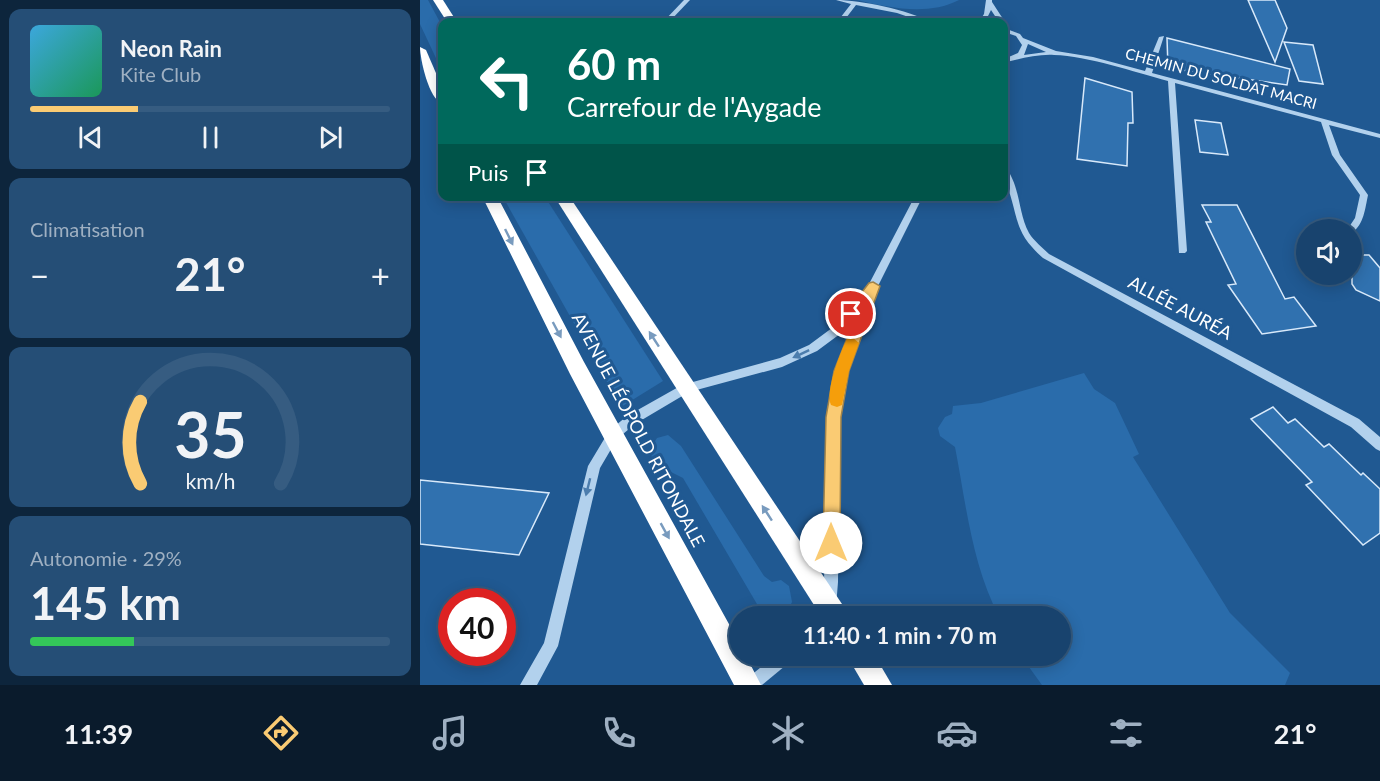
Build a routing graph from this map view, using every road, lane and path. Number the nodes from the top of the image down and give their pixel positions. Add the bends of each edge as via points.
1 (438, 0) edge
2 (687, 0) edge
3 (839, 0) edge
4 (989, 2) edge
5 (855, 4) junction
6 (449, 18) edge
7 (670, 18) edge
8 (843, 18) edge
9 (915, 18) edge
10 (983, 18) edge
11 (999, 18) edge
12 (1008, 31) edge
13 (1162, 37) dead end
14 (1023, 40) junction
15 (420, 50) edge
16 (1055, 53) junction
17 (1015, 58) junction
18 (1008, 60) edge
19 (1148, 73) junction
20 (1171, 80) junction
21 (438, 90) edge
22 (1324, 121) junction
23 (1380, 136) edge
24 (1008, 177) edge
25 (492, 201) edge
26 (564, 201) edge
27 (916, 201) edge
28 (1359, 219) edge
29 (1182, 251) dead end
30 (873, 286) junction
31 (686, 388) junction
32 (613, 435) junction
33 (1379, 443) edge
34 (824, 606) edge
35 (829, 606) edge
36 (773, 666) edge
37 (867, 666) edge
38 (528, 685) edge
39 (749, 685) edge
40 (879, 685) edge

1 - 6 highway
2 - 7 street
3 - 5 street
4 - 10 street
4 - 11 street, CHEMIN DU SOLDAT MACRI
5 - 8 street
5 - 9 street
12 - 14 street, CHEMIN DU SOLDAT MACRI
13 - 19 street
14 - 16 street, CHEMIN DU SOLDAT MACRI
14 - 17 street via 1025,50
15 - 21 highway
16 - 17 street, CHEMIN DU SOLDAT MACRI
16 - 19 street, CHEMIN DU SOLDAT MACRI
17 - 18 street, CHEMIN DU SOLDAT MACRI
19 - 20 street, CHEMIN DU SOLDAT MACRI
20 - 22 street, CHEMIN DU SOLDAT MACRI
20 - 29 street
22 - 23 street, CHEMIN DU SOLDAT MACRI
22 - 28 street via 1336,155 1364,195
24 - 33 street, ALLÉE AURÉA via 1023,228 1046,256 1355,423
25 -> 32 highway, AVENUE LÉOPOLD RITONDALE
31 -> 26 highway
27 - 30 street
30 -> 31 street via 840,328 813,348 782,362
30 - 35 street via 842,371 834,417
31 - 32 street
34 -> 31 highway
32 -> 38 street via 594,466 551,646
32 -> 39 highway, AVENUE LÉOPOLD RITONDALE
36 - 39 street
37 - 40 highway

